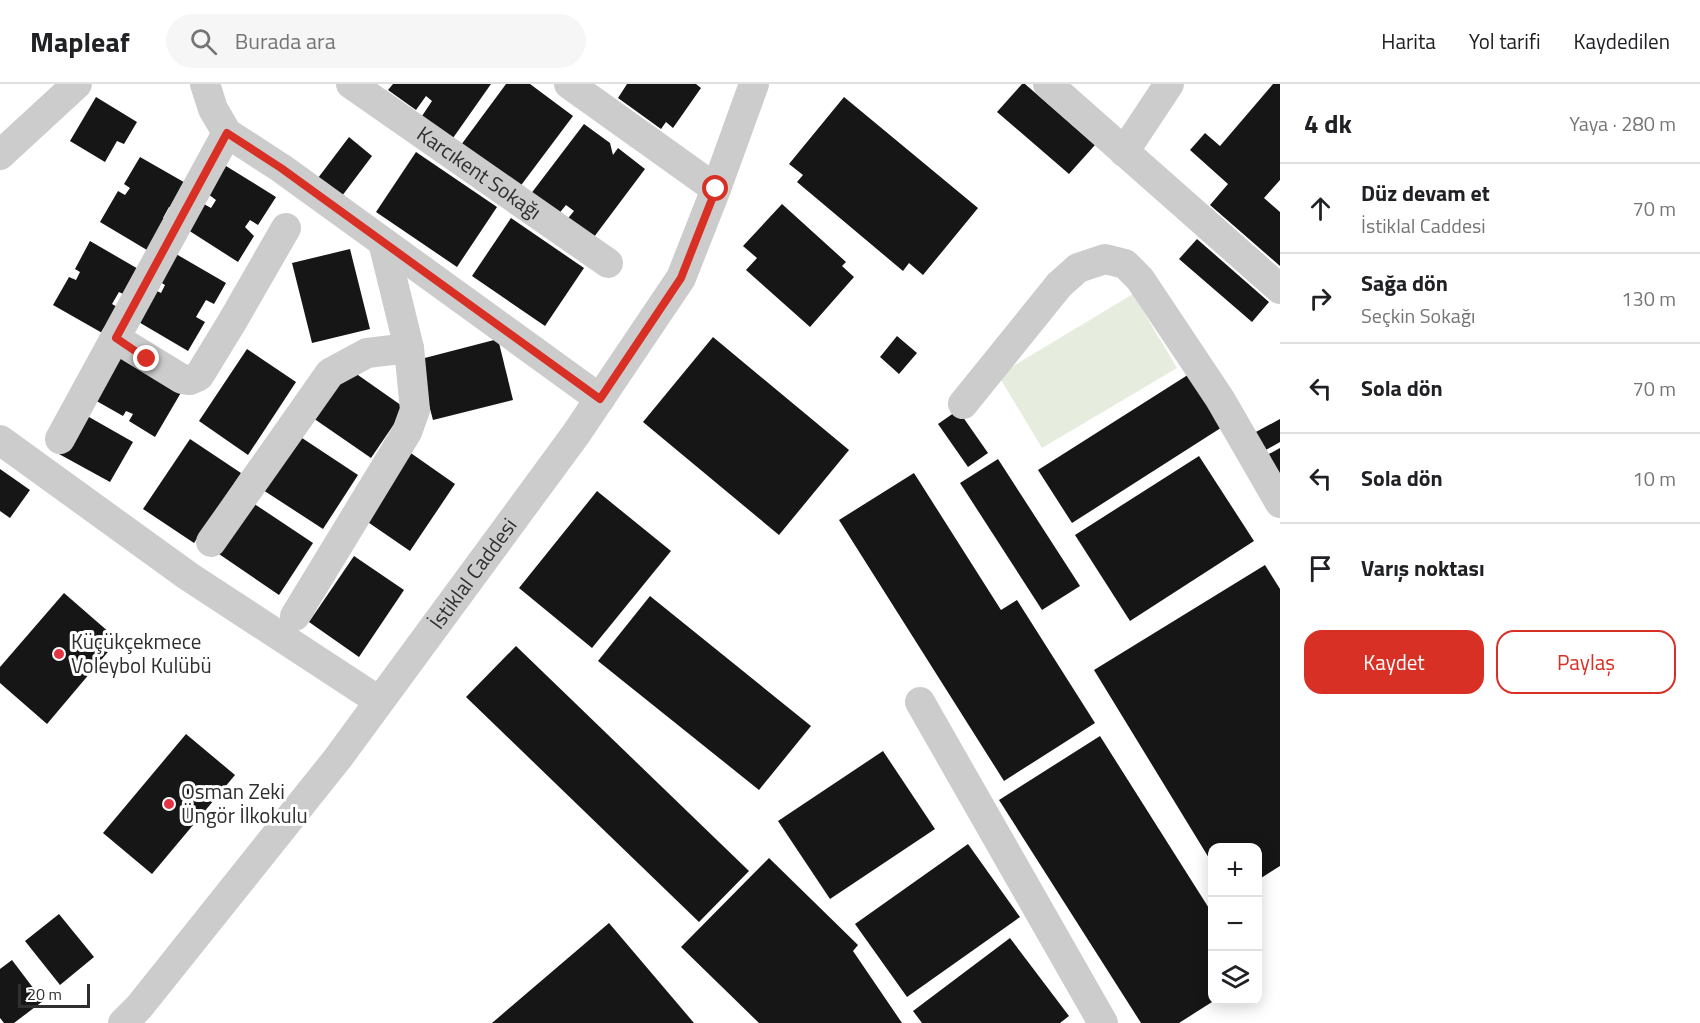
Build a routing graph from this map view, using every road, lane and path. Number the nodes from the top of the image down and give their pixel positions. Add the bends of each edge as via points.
1 (77, 84) edge
2 (205, 84) edge
3 (351, 84) edge
4 (569, 84) edge
5 (754, 84) edge
6 (1048, 84) edge
7 (1169, 84) edge
8 (227, 133) junction
9 (1124, 152) junction
10 (0, 155) edge
11 (716, 189) junction
12 (286, 228) dead end
13 (383, 242) junction
14 (608, 263) dead end
15 (1280, 289) edge
16 (116, 338) junction
17 (409, 348) junction
18 (600, 399) junction
19 (963, 404) dead end
20 (60, 439) dead end
21 (0, 440) edge
22 (1280, 502) edge
23 (211, 542) dead end
24 (295, 616) dead end
25 (379, 701) junction
26 (920, 702) dead end
27 (123, 1023) edge
28 (1103, 1023) edge

1 - 10 street
2 - 8 street
3 - 14 street, Karcıkent Sokağı
4 - 11 street
5 - 11 street, İstiklal Caddesi
6 - 9 street
7 - 9 street
8 - 13 street
8 - 16 street
9 - 15 street
11 - 18 street, İstiklal Caddesi via 681,278
12 - 16 street via 199,376 182,379
13 - 17 street
13 - 18 street
16 - 20 street
17 - 23 street via 367,353 330,373
17 - 24 street via 415,410 407,432
18 - 25 street, İstiklal Caddesi
19 - 22 street via 1059,285 1087,264 1106,258 1117,261 1140,279 1220,399
21 - 25 street via 188,576
25 - 27 street, İstiklal Caddesi via 338,758
26 - 28 street

